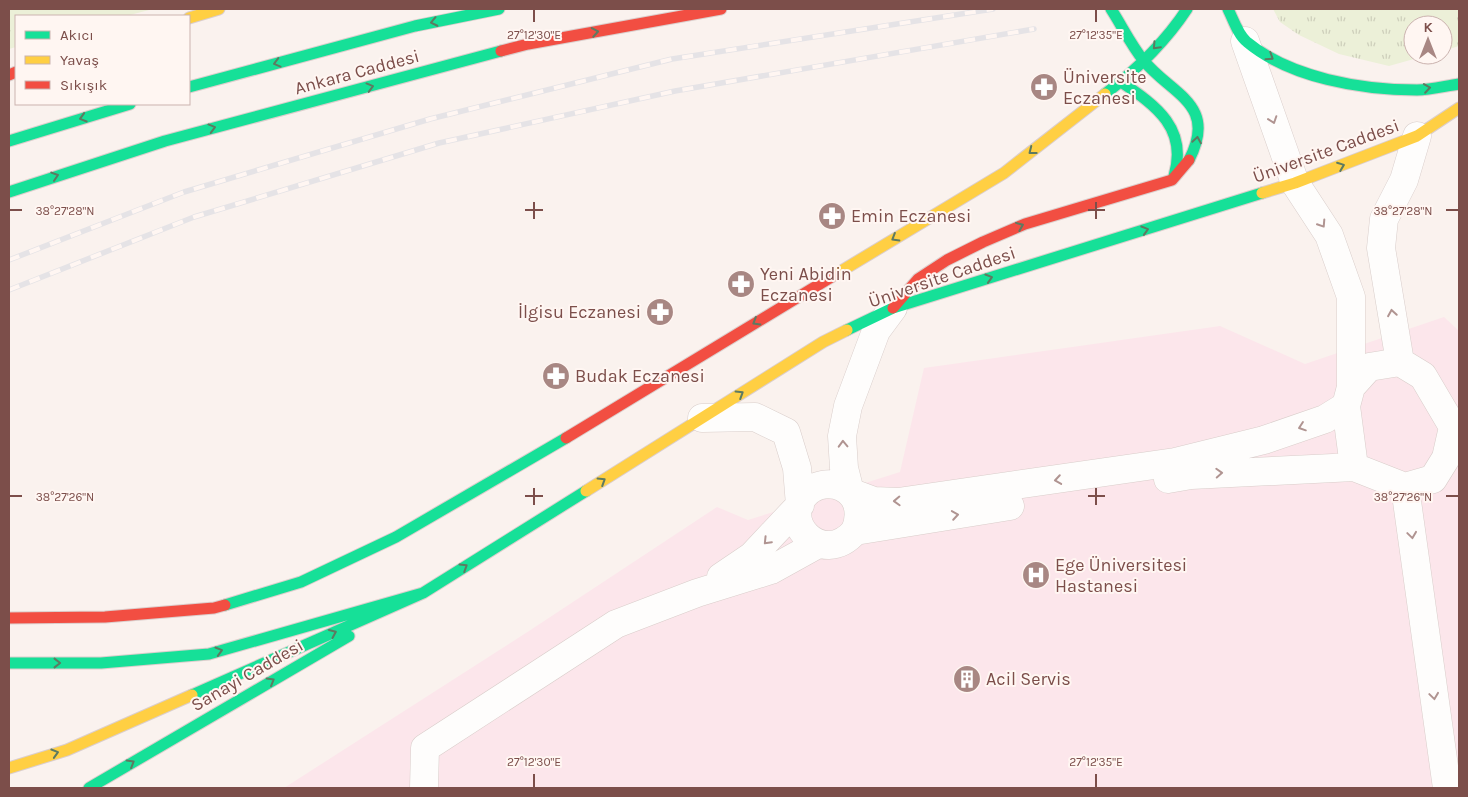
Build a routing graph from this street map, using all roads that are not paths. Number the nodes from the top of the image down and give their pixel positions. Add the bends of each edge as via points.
1 (219, 9) edge
2 (499, 9) edge
3 (721, 9) edge
4 (1111, 9) edge
5 (1187, 9) edge
6 (1228, 9) edge
7 (190, 18) edge
8 (1245, 41) junction
9 (1144, 60) junction
10 (1120, 82) junction
11 (1459, 84) edge
12 (190, 87) edge
13 (127, 105) edge
14 (1459, 108) edge
15 (1417, 136) junction
16 (9, 141) edge
17 (1172, 180) junction
18 (1295, 184) junction
19 (9, 192) edge
20 (893, 308) junction
21 (1400, 362) junction
22 (1348, 396) junction
23 (702, 418) junction
24 (1456, 431) edge
25 (1354, 467) junction
26 (1405, 487) junction
27 (850, 492) junction
28 (800, 505) junction
29 (856, 531) junction
30 (818, 544) junction
31 (423, 593) junction
32 (697, 593) junction
33 (9, 618) edge
34 (9, 663) edge
35 (9, 768) edge
36 (89, 788) edge
37 (424, 788) edge
38 (1447, 788) edge

1 - 7 main road
2 -> 12 main road, Ankara Caddesi via 416,26
19 -> 3 main road, Ankara Caddesi via 165,141 528,44
4 - 9 main road
5 -> 9 main road via 1176,26
6 - 8 main road
8 -> 11 main road via 1283,66 1338,82 1418,90
8 -> 18 street
9 - 10 main road
17 -> 9 main road via 1184,171 1195,152 1199,125 1184,96 1160,78
10 - 17 main road via 1149,99 1168,119 1180,145 1179,166
10 -> 33 main road via 1004,173 521,465 388,541 301,582 214,608 105,617
13 -> 16 main road
14 - 15 main road, Üniversite Caddesi
18 -> 15 main road, Üniversite Caddesi
21 -> 15 street via 1381,248 1384,219 1404,180
20 -> 17 main road via 918,279 983,242 1025,224
20 -> 18 main road, Üniversite Caddesi
18 -> 22 street via 1329,235 1351,297
23 -> 20 main road, Üniversite Caddesi via 823,342
27 -> 20 street via 844,468 842,436 848,406 876,331
21 - 22 street via 1369,367
21 - 24 street via 1423,376
22 - 25 street
22 -> 27 street via 1324,419 1264,440 1175,462 898,502 874,501
23 - 28 street via 755,417 786,432 797,468
31 -> 23 main road, Üniversite Caddesi
24 - 26 street via 1446,458 1433,479
25 - 26 street
29 -> 25 street via 1191,475
26 -> 38 street
27 - 28 street via 832,484 822,485 804,495
27 - 29 street via 860,511
28 - 30 street via 799,524 803,532
28 -> 32 street via 752,556
29 - 30 street via 836,545
30 - 32 street via 771,570
34 -> 31 main road via 101,663 209,654
35 -> 31 main road via 67,750
36 -> 31 main road, Sanayi Caddesi
32 - 37 street via 616,624 425,748

